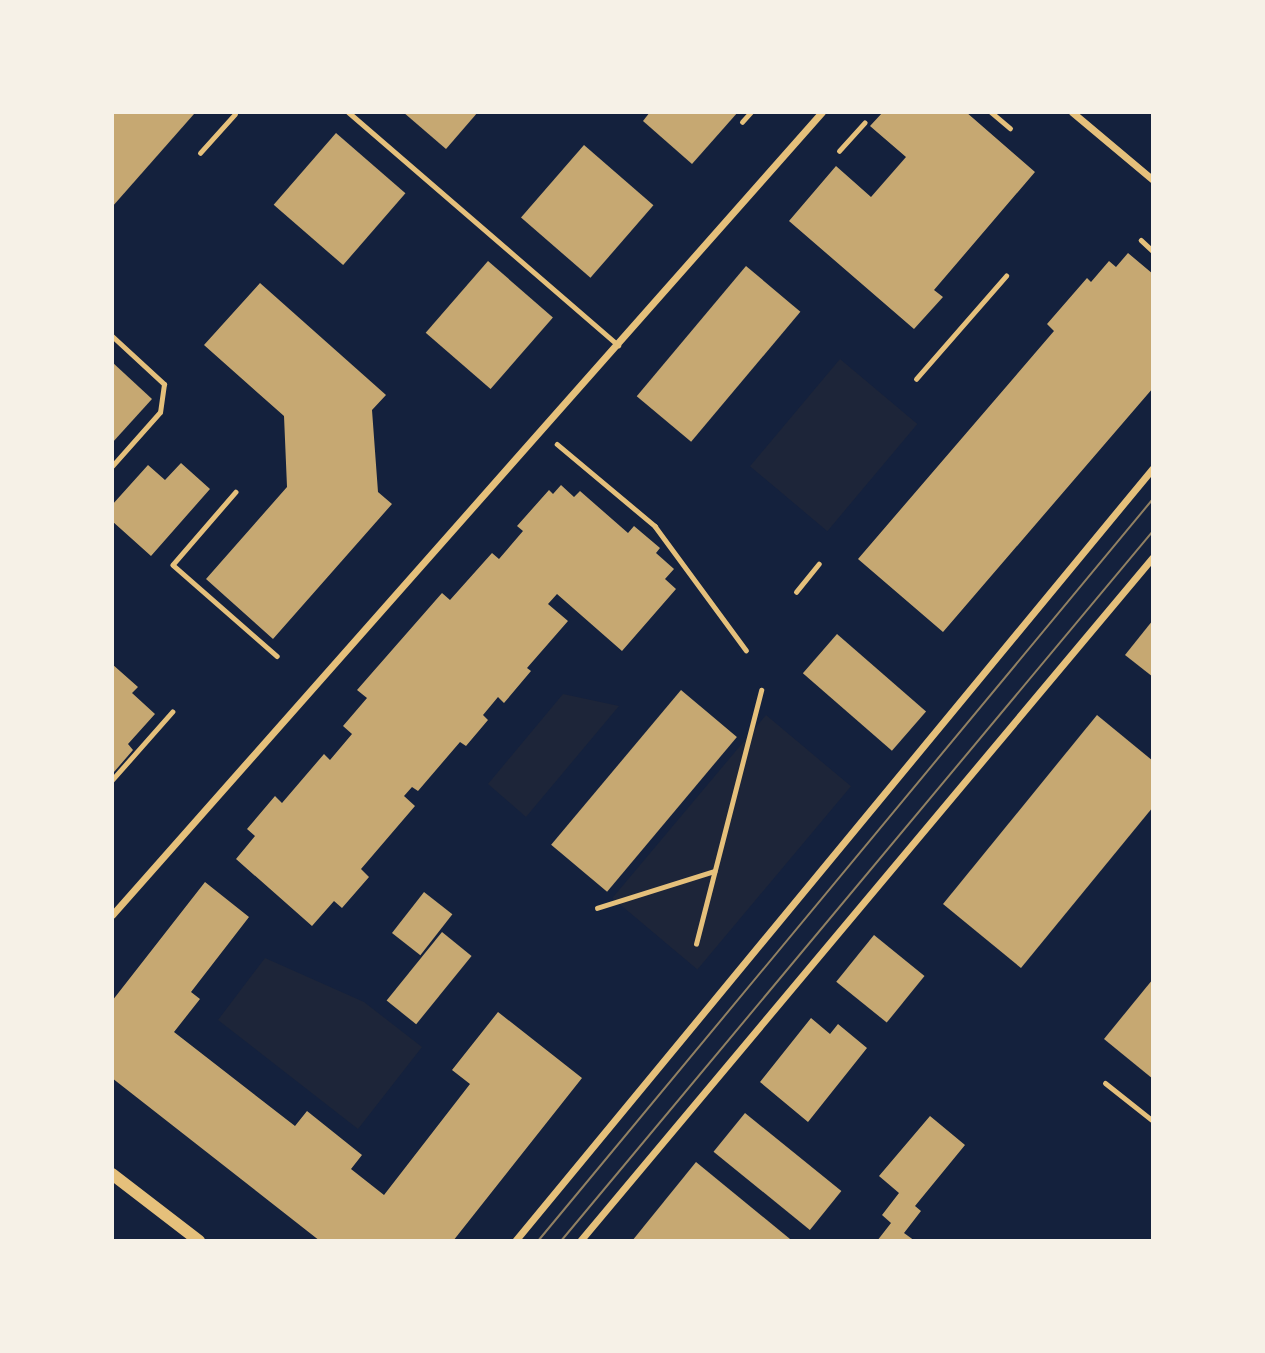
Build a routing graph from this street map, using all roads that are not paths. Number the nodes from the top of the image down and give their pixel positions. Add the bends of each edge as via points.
1 (348, 112) edge
2 (822, 112) edge
3 (1072, 112) edge
4 (1153, 180) edge
5 (112, 336) edge
6 (618, 345) junction
7 (112, 466) edge
8 (1153, 468) edge
9 (1153, 557) edge
10 (112, 915) edge
11 (1105, 1083) dead end
12 (1153, 1121) edge
13 (112, 1174) edge
14 (199, 1241) edge
15 (515, 1241) edge
16 (580, 1241) edge

1 - 6 lane
2 - 6 street
3 - 4 street
5 - 7 lane via 164,384 160,412
6 - 10 street
8 - 15 street
9 - 16 street
11 - 12 lane
13 - 14 street

